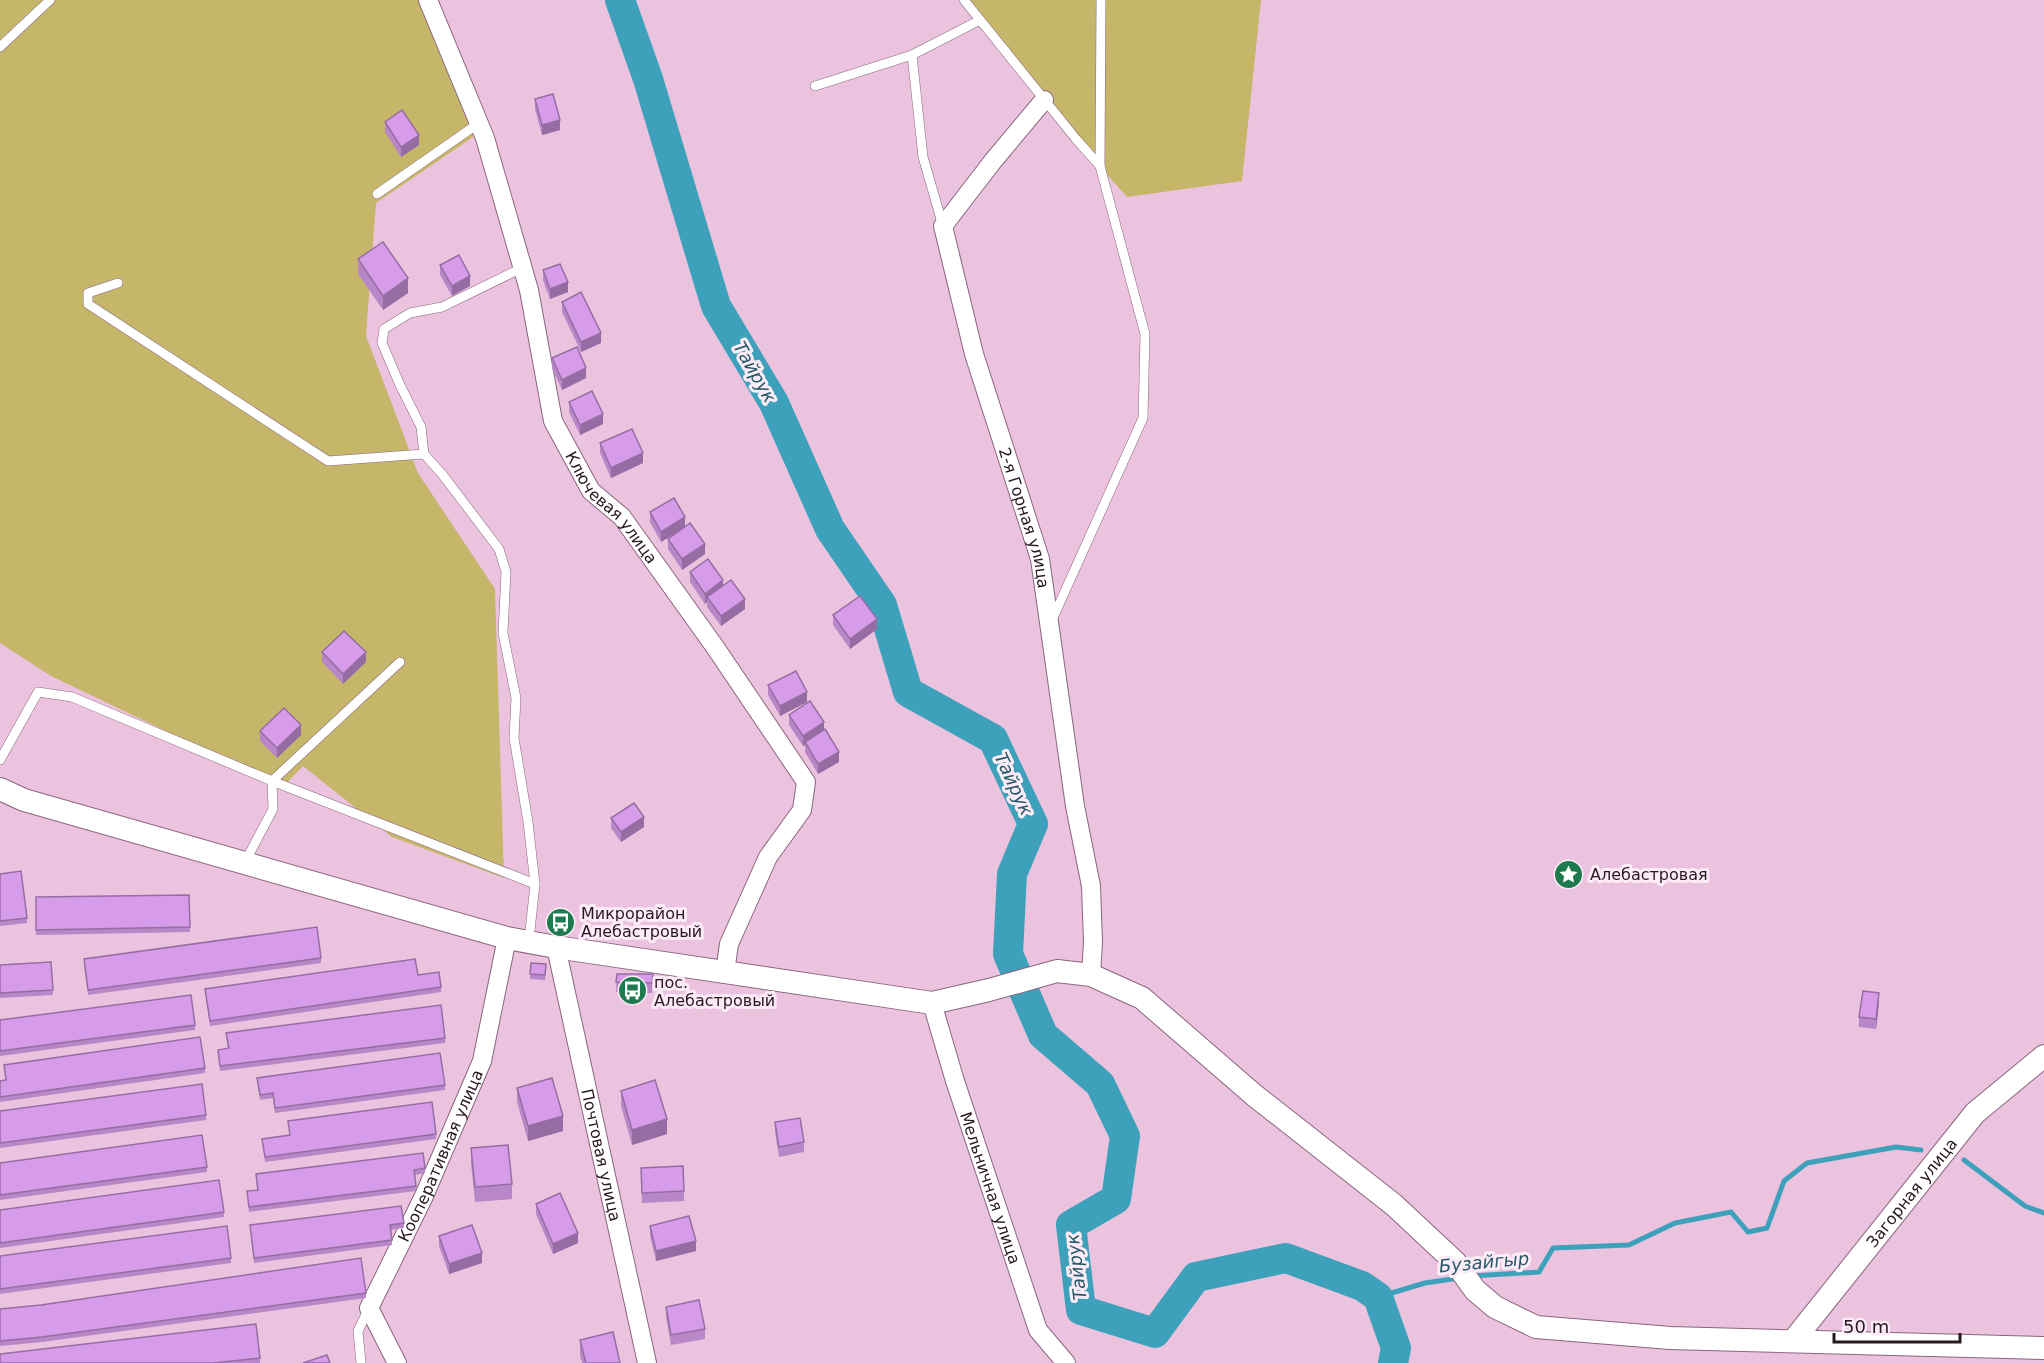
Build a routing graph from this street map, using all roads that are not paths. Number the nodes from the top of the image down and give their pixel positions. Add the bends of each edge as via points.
1 (50, 0) edge
2 (428, 0) edge
3 (964, 0) edge
4 (1101, 0) edge
5 (980, 20) junction
6 (0, 47) edge
7 (912, 56) junction
8 (815, 86) dead end
9 (1044, 100) junction
10 (478, 123) junction
11 (1100, 166) junction
12 (377, 194) dead end
13 (943, 226) junction
14 (522, 268) junction
15 (118, 283) dead end
16 (424, 454) junction
17 (1049, 625) junction
18 (400, 662) dead end
19 (0, 761) edge
20 (272, 781) junction
21 (0, 789) edge
22 (244, 863) junction
23 (535, 884) junction
24 (518, 940) junction
25 (556, 947) junction
26 (725, 972) junction
27 (1090, 975) junction
28 (932, 1003) junction
29 (2044, 1056) edge
30 (369, 1308) junction
31 (1793, 1341) junction
32 (2044, 1348) edge
33 (361, 1363) edge
34 (397, 1363) edge
35 (646, 1363) edge
36 (1066, 1363) edge

1 - 6 lane
2 - 10 street, Ключевая улица
3 - 5 lane
4 - 11 lane
5 - 7 lane
5 - 9 lane
7 - 8 lane
7 - 13 lane via 923,157
9 - 11 lane
9 - 13 street
10 - 12 lane
10 - 14 street, Ключевая улица
11 - 17 lane via 1145,334 1143,418
13 - 17 street, 2-я Горная улица via 974,354 1040,559
14 - 16 lane via 442,307 410,313 384,329 382,343 421,427
14 - 26 street, Ключевая улица via 552,421 591,491 621,517 806,782 802,810 768,857 729,944
15 - 16 lane via 88,293 88,304 328,461
16 - 23 lane via 499,549 506,572 503,633 516,698 514,738
17 - 27 street, 2-я Горная улица via 1075,806 1091,886
18 - 20 lane
19 - 20 lane via 38,692 72,697
20 - 22 lane via 273,809
20 - 23 lane
21 - 22 street via 24,800
22 - 24 street
23 - 24 lane
24 - 25 street
24 - 30 street, Кооперативная улица via 482,1061 424,1196
25 - 26 street
25 - 35 street, Почтовая улица
26 - 28 street
27 - 28 street via 1057,971
27 - 31 street via 1142,998 1254,1095 1394,1205 1455,1262 1475,1290 1495,1307 1536,1327 1670,1338
28 - 36 street, Мельничная улица via 1038,1330
29 - 31 street, Загорная улица via 1975,1113
30 - 33 lane via 358,1331
30 - 34 street
31 - 32 street

